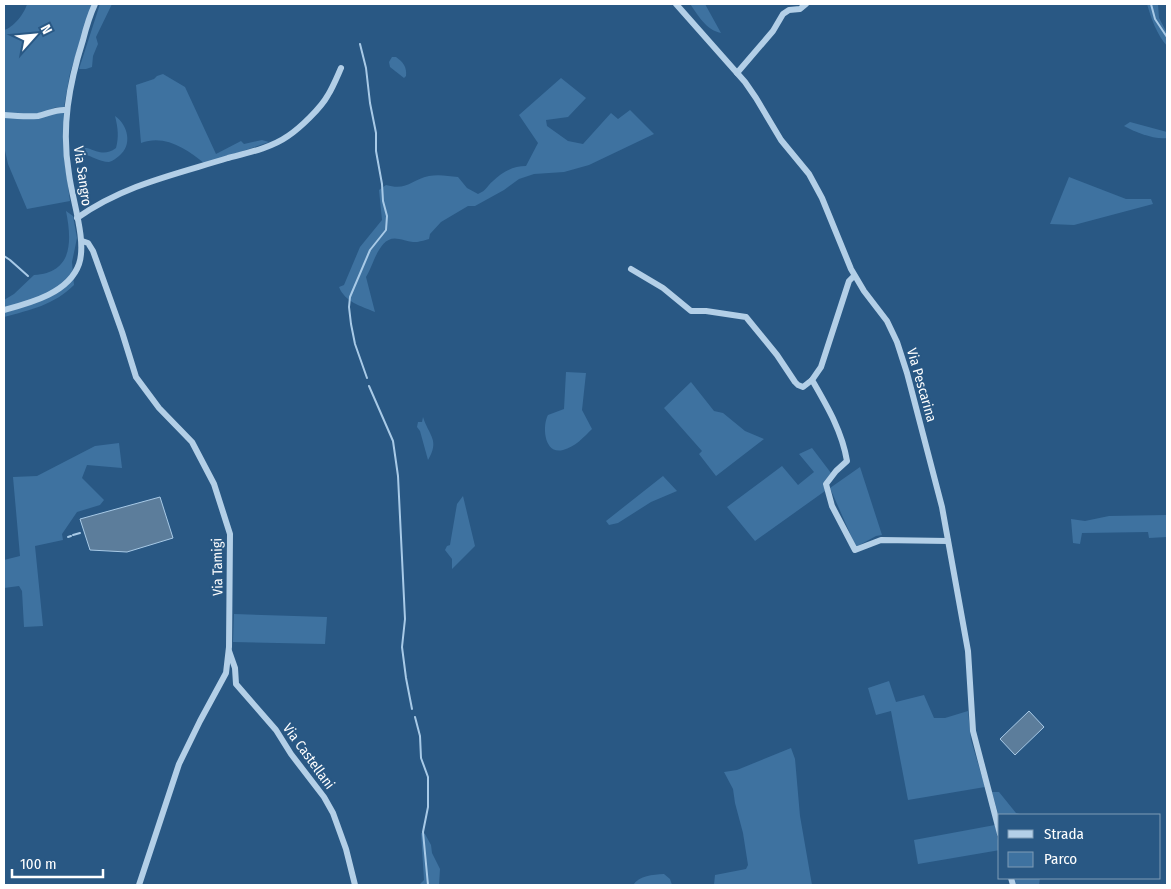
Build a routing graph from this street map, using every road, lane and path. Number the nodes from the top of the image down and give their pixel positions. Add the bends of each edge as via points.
1 (95, 4) edge
2 (676, 4) edge
3 (806, 4) edge
4 (341, 68) dead end
5 (737, 73) junction
6 (66, 110) junction
7 (4, 115) edge
8 (77, 218) junction
9 (82, 240) junction
10 (631, 269) dead end
11 (854, 276) junction
12 (4, 310) edge
13 (812, 380) junction
14 (948, 541) junction
15 (228, 650) junction
16 (998, 826) edge
17 (139, 885) edge
18 (355, 885) edge

1 - 6 street, Via Sangro via 79,52
2 - 5 street, Via Pescarina
3 - 5 street via 783,14 773,31
4 - 8 street via 327,97 288,136 261,148 152,180 96,204
5 - 11 street, Via Pescarina via 781,140 814,181
6 - 7 street via 57,109 25,117
6 - 8 street, Via Sangro via 68,173
8 - 9 street, Via Sangro
9 - 12 street, Via Sangro via 79,265 74,275 33,301
9 - 15 street, Via Tamigi via 93,252 136,377 159,408 192,442 214,484 230,534
10 - 13 street via 663,288 691,311 746,317 798,385 803,387
11 - 13 street via 849,281 821,367
11 - 14 street, Via Pescarina via 887,321 897,342 934,473
13 - 14 street via 833,419 848,461 826,484 832,506 855,550 881,540
14 - 16 street, Via Pescarina via 968,651 973,731
15 - 17 street, Via Tamigi via 226,673 176,771
15 - 18 street, Via Castellani via 235,668 236,684 276,730 333,813

